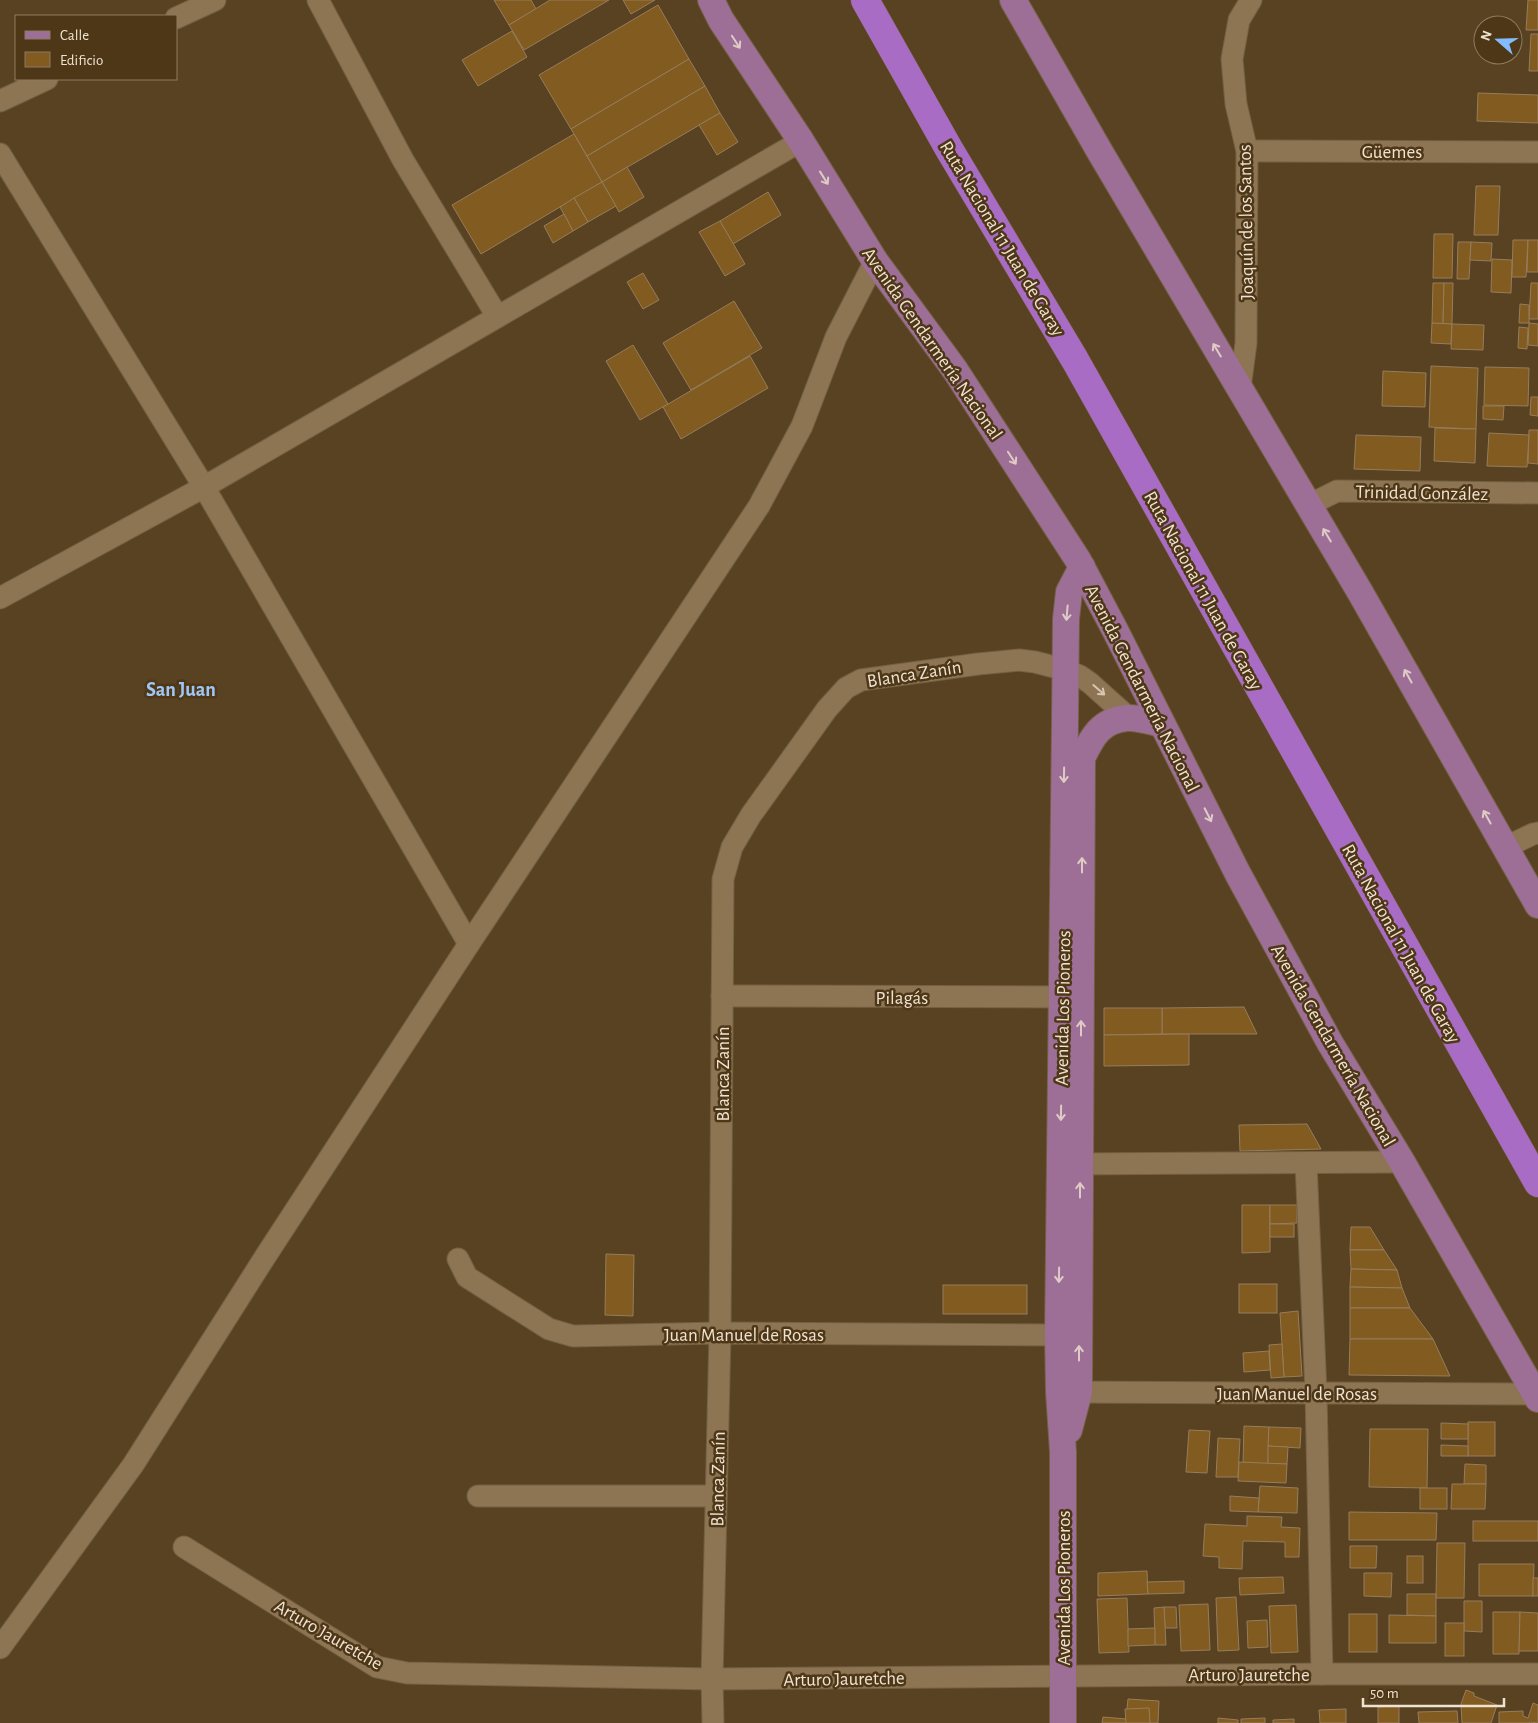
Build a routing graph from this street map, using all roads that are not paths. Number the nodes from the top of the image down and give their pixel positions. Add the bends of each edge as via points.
1 (215, 0) edge
2 (318, 0) edge
3 (711, 0) edge
4 (865, 0) edge
5 (1013, 0) edge
6 (1251, 0) edge
7 (178, 17) edge
8 (45, 80) edge
9 (0, 101) edge
10 (801, 141) junction
11 (1247, 151) junction
12 (1538, 152) edge
13 (0, 154) edge
14 (875, 261) junction
15 (497, 316) junction
16 (1240, 388) junction
17 (204, 486) junction
18 (1538, 493) edge
19 (1309, 505) junction
20 (1082, 567) junction
21 (0, 598) edge
22 (1066, 670) junction
23 (1128, 717) junction
24 (1162, 724) junction
25 (1538, 833) edge
26 (1504, 848) junction
27 (1538, 905) edge
28 (469, 944) junction
29 (722, 996) junction
30 (1071, 997) junction
31 (1402, 1162) junction
32 (1306, 1163) junction
33 (1070, 1164) junction
34 (1538, 1183) edge
35 (458, 1259) dead end
36 (720, 1333) junction
37 (1058, 1335) junction
38 (1069, 1392) junction
39 (1316, 1393) junction
40 (1536, 1396) edge
41 (478, 1496) dead end
42 (716, 1496) junction
43 (184, 1547) dead end
44 (0, 1648) edge
45 (1322, 1674) junction
46 (1538, 1674) edge
47 (1063, 1676) junction
48 (712, 1679) junction
49 (713, 1723) edge
50 (1063, 1723) edge

1 - 7 street
2 - 15 street via 403,160
3 -> 10 main road, Avenida Gendarmería Nacional
4 - 34 highway, Ruta Nacional 11 Juan de Garay via 949,149 1075,360
16 -> 5 main road
6 - 11 street, Joaquín de los Santos via 1239,20 1232,59 1236,104
8 - 9 street
10 -> 14 main road, Avenida Gendarmería Nacional
10 - 15 street
11 - 12 street, Güemes
11 - 16 street, Joaquín de los Santos via 1246,343
13 - 17 street
14 -> 20 main road, Avenida Gendarmería Nacional via 955,370
14 - 28 street via 836,337 802,426 759,506
15 - 17 street
16 - 19 main road
17 - 21 street
17 - 28 street
18 - 19 street, Trinidad González via 1337,491
26 -> 19 main road
20 -> 22 main road, Avenida Los Pioneros via 1069,592
20 - 24 main road, Avenida Gendarmería Nacional
22 -> 23 street, Blanca Zanín via 1090,682
22 - 29 street, Blanca Zanín via 1035,662 1011,661 861,680 846,688 772,784 732,847 724,879
22 -> 30 main road, Avenida Los Pioneros
23 - 24 main road, Avenida Los Pioneros
30 -> 23 main road, Avenida Los Pioneros via 1082,758 1091,739 1105,724
24 -> 31 main road, Avenida Gendarmería Nacional via 1238,874 1321,1026
25 - 26 street
26 - 27 main road
28 - 44 street via 133,1465
29 - 30 street, Pilagás
29 - 36 street, Blanca Zanín
30 - 33 main road, Avenida Los Pioneros
31 - 32 street
31 - 40 main road, Avenida Gendarmería Nacional
32 - 33 street
32 - 39 street
33 -> 37 main road, Avenida Los Pioneros
38 -> 33 main road, Avenida Los Pioneros
35 - 36 street, Juan Manuel de Rosas via 467,1278 549,1329 573,1336
36 - 37 street, Juan Manuel de Rosas
36 - 42 street, Blanca Zanín
37 - 38 main road, Avenida Los Pioneros
38 - 39 street, Juan Manuel de Rosas
38 - 47 main road, Avenida Los Pioneros via 1063,1452
39 - 40 street, Juan Manuel de Rosas
39 - 45 street
41 - 42 street
42 - 48 street, Blanca Zanín
43 - 48 street, Arturo Jauretche via 377,1667 407,1673
45 - 46 street, Arturo Jauretche
45 - 47 street, Arturo Jauretche
47 - 48 street, Arturo Jauretche
47 - 50 main road, Avenida Los Pioneros
48 - 49 street, Blanca Zanín

